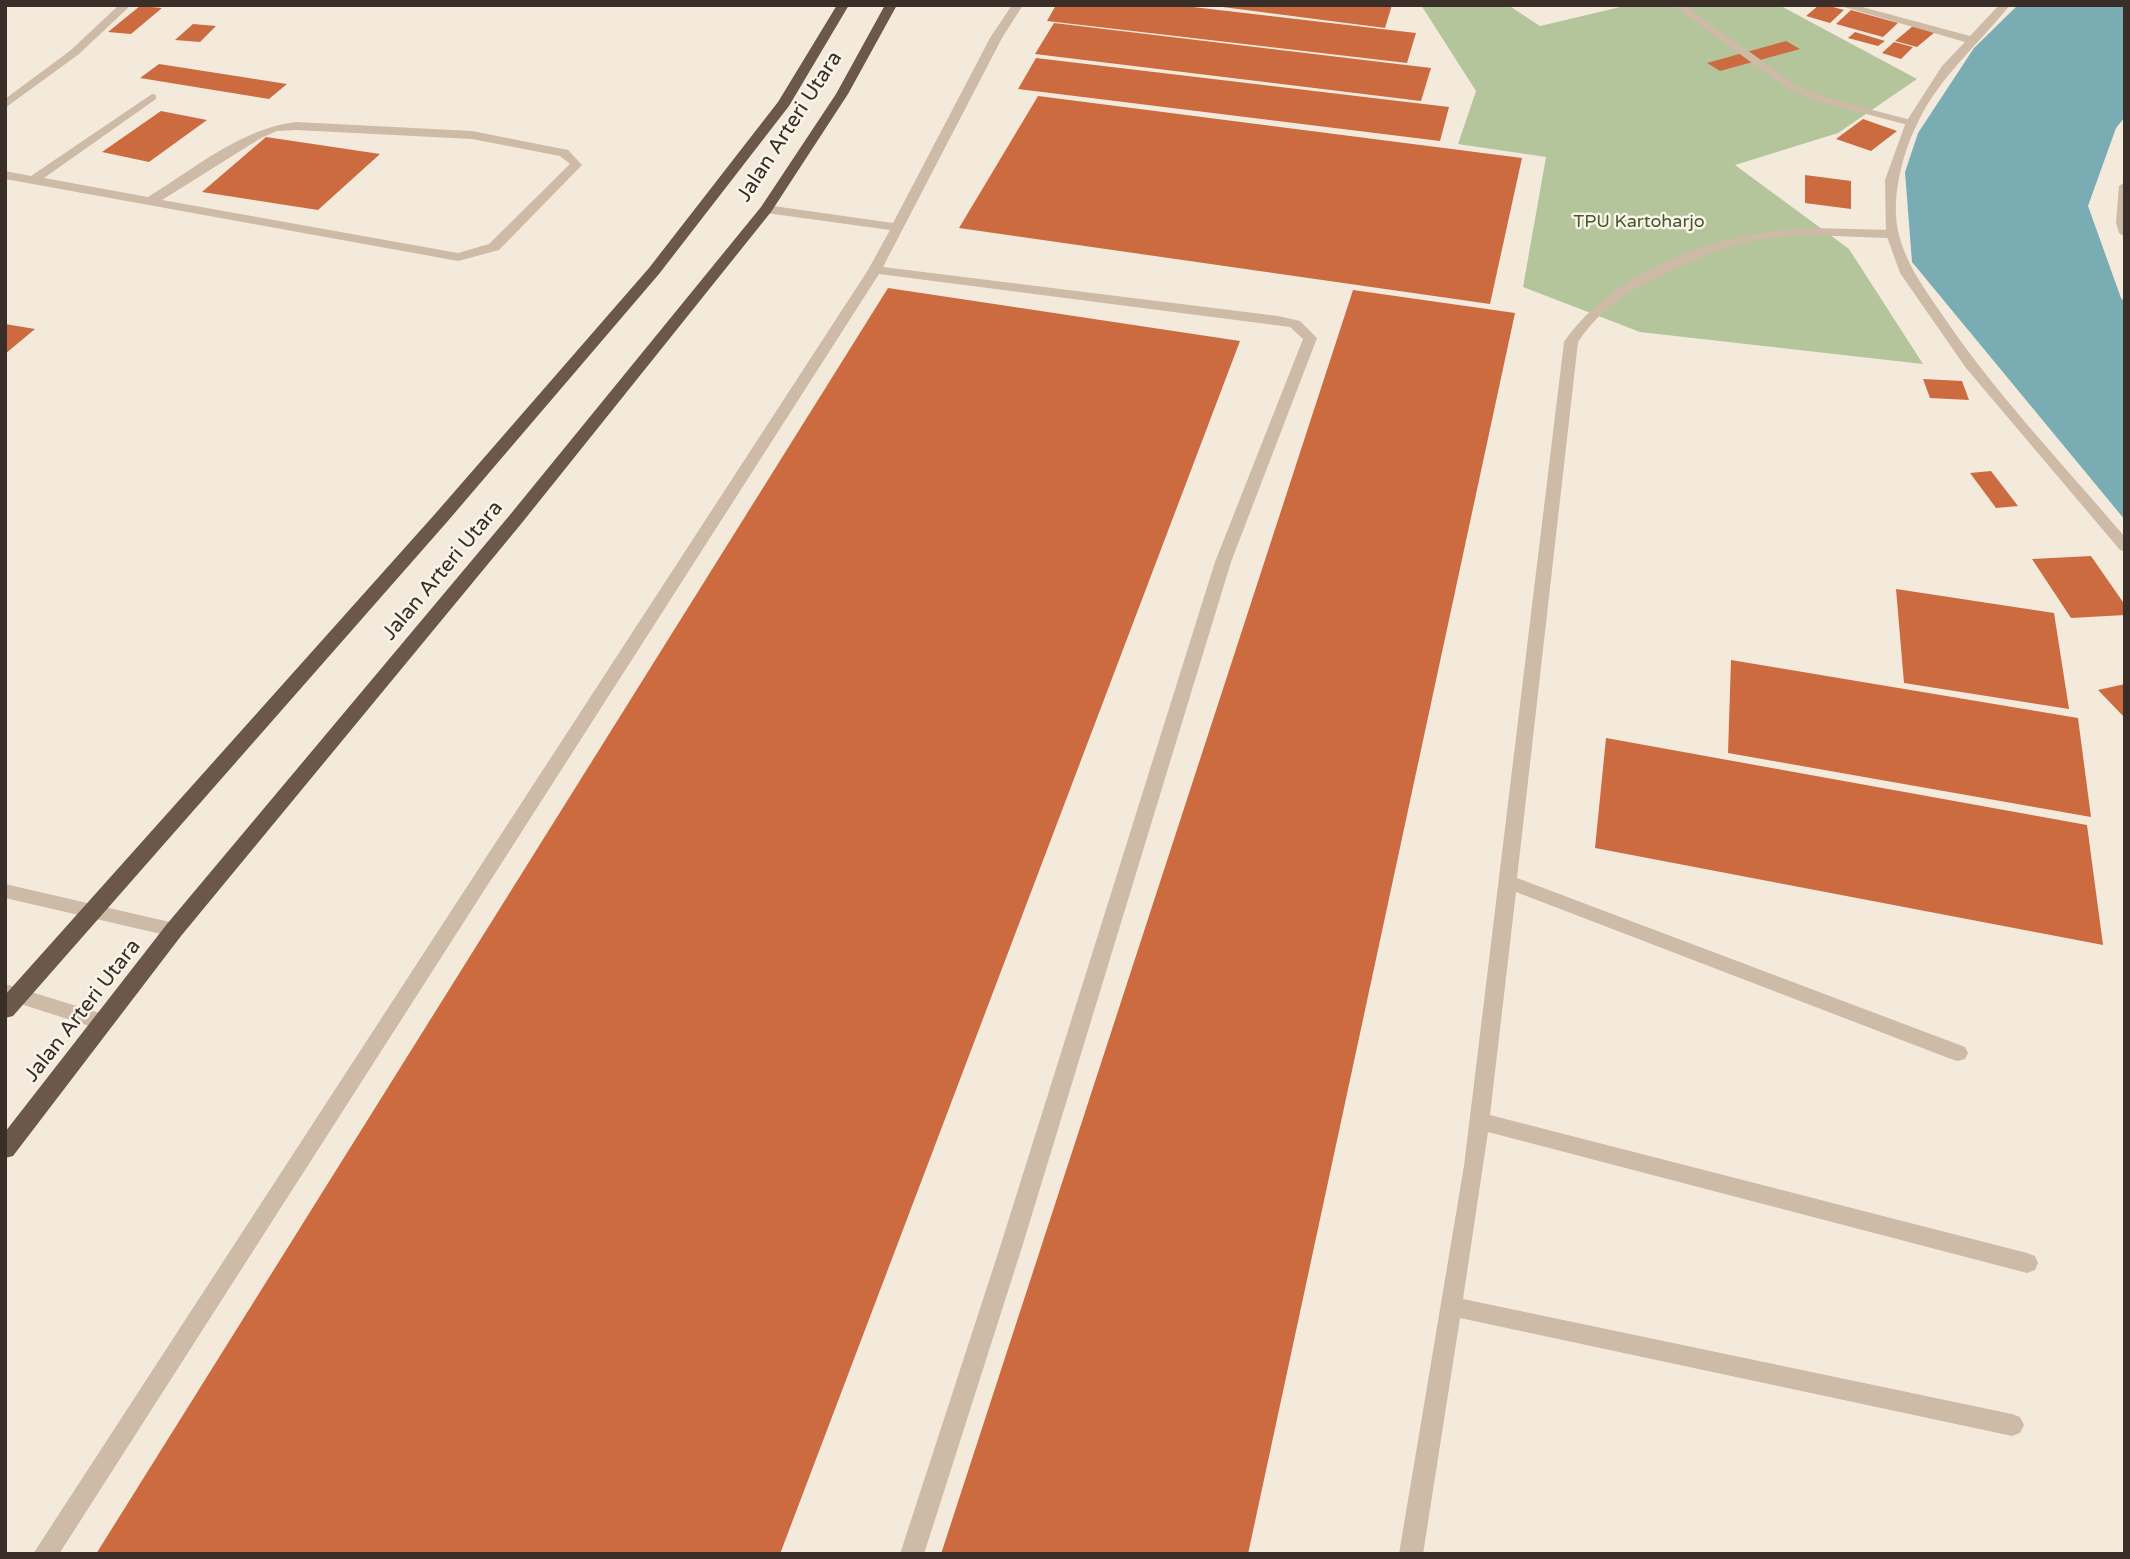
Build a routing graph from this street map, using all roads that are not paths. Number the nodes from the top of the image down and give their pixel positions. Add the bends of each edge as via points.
1 (126, 5) edge
2 (843, 5) edge
3 (891, 5) edge
4 (1018, 5) edge
5 (1677, 5) edge
6 (1842, 5) edge
7 (2005, 5) edge
8 (1971, 40) junction
9 (152, 97) dead end
10 (5, 105) edge
11 (1912, 122) junction
12 (5, 175) edge
13 (34, 180) junction
14 (2125, 186) edge
15 (151, 201) junction
16 (766, 209) junction
17 (897, 227) junction
18 (2125, 233) edge
19 (1892, 234) junction
20 (875, 270) junction
21 (2125, 547) edge
22 (1507, 881) junction
23 (5, 891) edge
24 (92, 910) junction
25 (174, 930) junction
26 (12, 993) edge
27 (5, 1010) edge
28 (102, 1022) junction
29 (1958, 1053) dead end
30 (1480, 1121) junction
31 (5, 1149) edge
32 (2027, 1264) dead end
33 (1451, 1306) junction
34 (2012, 1424) dead end
35 (46, 1554) edge
36 (912, 1554) edge
37 (1411, 1554) edge

1 - 10 street via 75,52
2 - 24 highway, Jalan Arteri Utara via 784,103 654,271
3 - 16 highway, Jalan Arteri Utara via 835,104
4 - 17 street via 996,38
5 - 11 street via 1792,87 1824,100
6 - 8 street
7 - 8 street
8 - 11 street via 1946,68
9 - 13 street
11 - 19 street via 1891,180
12 - 13 street
13 - 15 street
14 - 18 street
15 - 15 street via 458,257 494,247 576,165 564,153 472,135 296,126 257,135
16 - 17 street
16 - 25 highway, Jalan Arteri Utara
17 - 20 street
19 - 21 street via 1908,272 1970,365
19 - 22 street via 1789,233 1702,252 1616,294 1587,316 1571,342
20 - 35 street
20 - 36 street via 1278,320 1301,328 1310,338 1223,562
22 - 29 street
22 - 30 street
23 - 24 street
24 - 25 street
24 - 26 highway, Jalan Arteri Utara
25 - 28 highway, Jalan Arteri Utara
26 - 27 highway, Jalan Arteri Utara
26 - 28 street
28 - 31 highway, Jalan Arteri Utara
30 - 32 street
30 - 33 street
33 - 34 street
33 - 37 street

